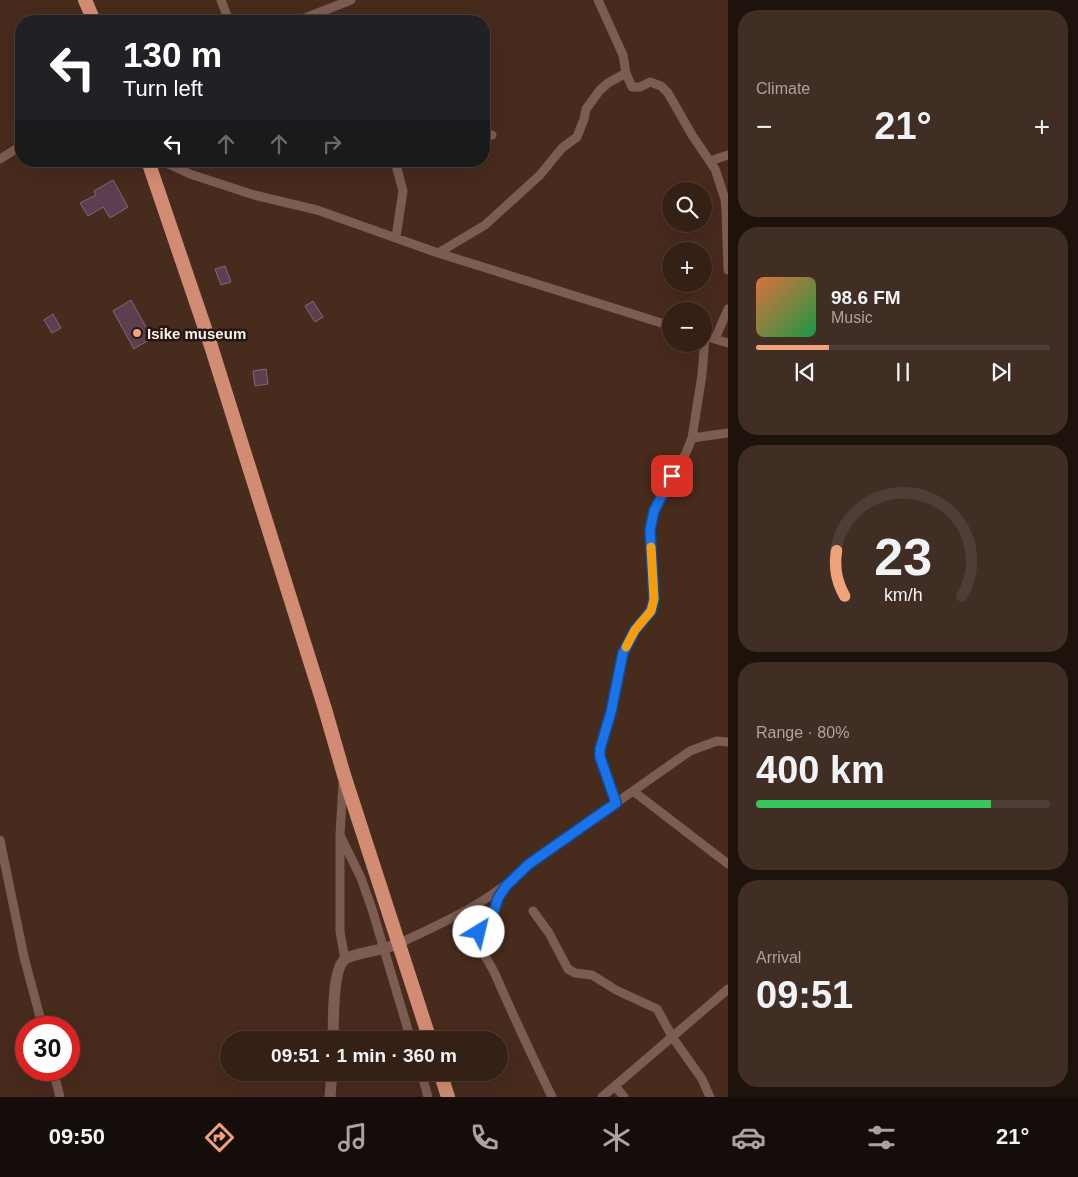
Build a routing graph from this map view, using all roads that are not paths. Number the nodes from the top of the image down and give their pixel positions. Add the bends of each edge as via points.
1 (85, 0) edge
2 (221, 0) edge
3 (351, 0) edge
4 (598, 0) edge
5 (91, 15) edge
6 (227, 15) edge
7 (312, 15) edge
8 (626, 73) junction
9 (15, 150) edge
10 (728, 154) edge
11 (0, 159) edge
12 (710, 161) junction
13 (150, 167) edge
14 (175, 167) edge
15 (397, 167) edge
16 (396, 237) junction
17 (438, 252) junction
18 (728, 270) edge
19 (728, 309) edge
20 (662, 323) edge
21 (712, 338) edge
22 (715, 339) junction
23 (728, 343) edge
24 (703, 352) edge
25 (728, 433) edge
26 (692, 438) junction
27 (728, 742) edge
28 (344, 775) junction
29 (633, 791) junction
30 (616, 803) junction
31 (340, 835) junction
32 (0, 840) edge
33 (728, 864) edge
34 (506, 886) junction
35 (533, 911) dead end
36 (400, 943) junction
37 (384, 949) junction
38 (345, 959) junction
39 (728, 989) edge
40 (40, 1016) edge
41 (333, 1031) edge
42 (408, 1031) edge
43 (427, 1031) edge
44 (673, 1038) junction
45 (56, 1081) edge
46 (331, 1081) edge
47 (423, 1081) edge
48 (443, 1081) edge
49 (616, 1087) junction
50 (60, 1097) edge
51 (330, 1097) edge
52 (428, 1097) edge
53 (448, 1097) edge
54 (552, 1097) edge
55 (602, 1097) edge
56 (624, 1097) edge
57 (710, 1097) edge

1 - 5 highway
2 - 6 street
3 - 7 street
4 - 8 street via 623,55
8 - 12 street via 632,87 650,82 668,93
8 - 17 street via 600,90 586,109 577,137 562,148 540,175 485,225
9 - 11 street
10 - 12 street
12 - 18 street via 725,199
13 - 28 highway via 211,346
14 - 16 street via 254,195 317,210
15 - 16 street via 403,191
16 - 17 street
17 - 20 street
19 - 22 street
21 - 22 street
22 - 23 street
24 - 26 street
25 - 26 street
26 - 30 street via 654,511 650,530 654,599 651,611 635,630 623,653 600,749
27 - 29 street via 717,741 690,751
28 - 31 street
28 - 36 highway
29 - 30 street
29 - 33 street
30 - 34 street via 529,864
31 - 37 street via 364,885
31 - 38 street via 340,932
32 - 40 street
34 - 36 street
34 - 54 street via 498,898 490,924 477,936 478,943
35 - 44 street via 568,969 592,975 656,1009
36 - 37 street
36 - 43 highway
37 - 38 street
37 - 42 street
38 - 41 street via 339,965 336,980
39 - 44 street
44 - 49 street
44 - 57 street via 702,1079
45 - 50 street
46 - 51 street
47 - 52 street
48 - 53 highway
49 - 55 street
49 - 56 street

